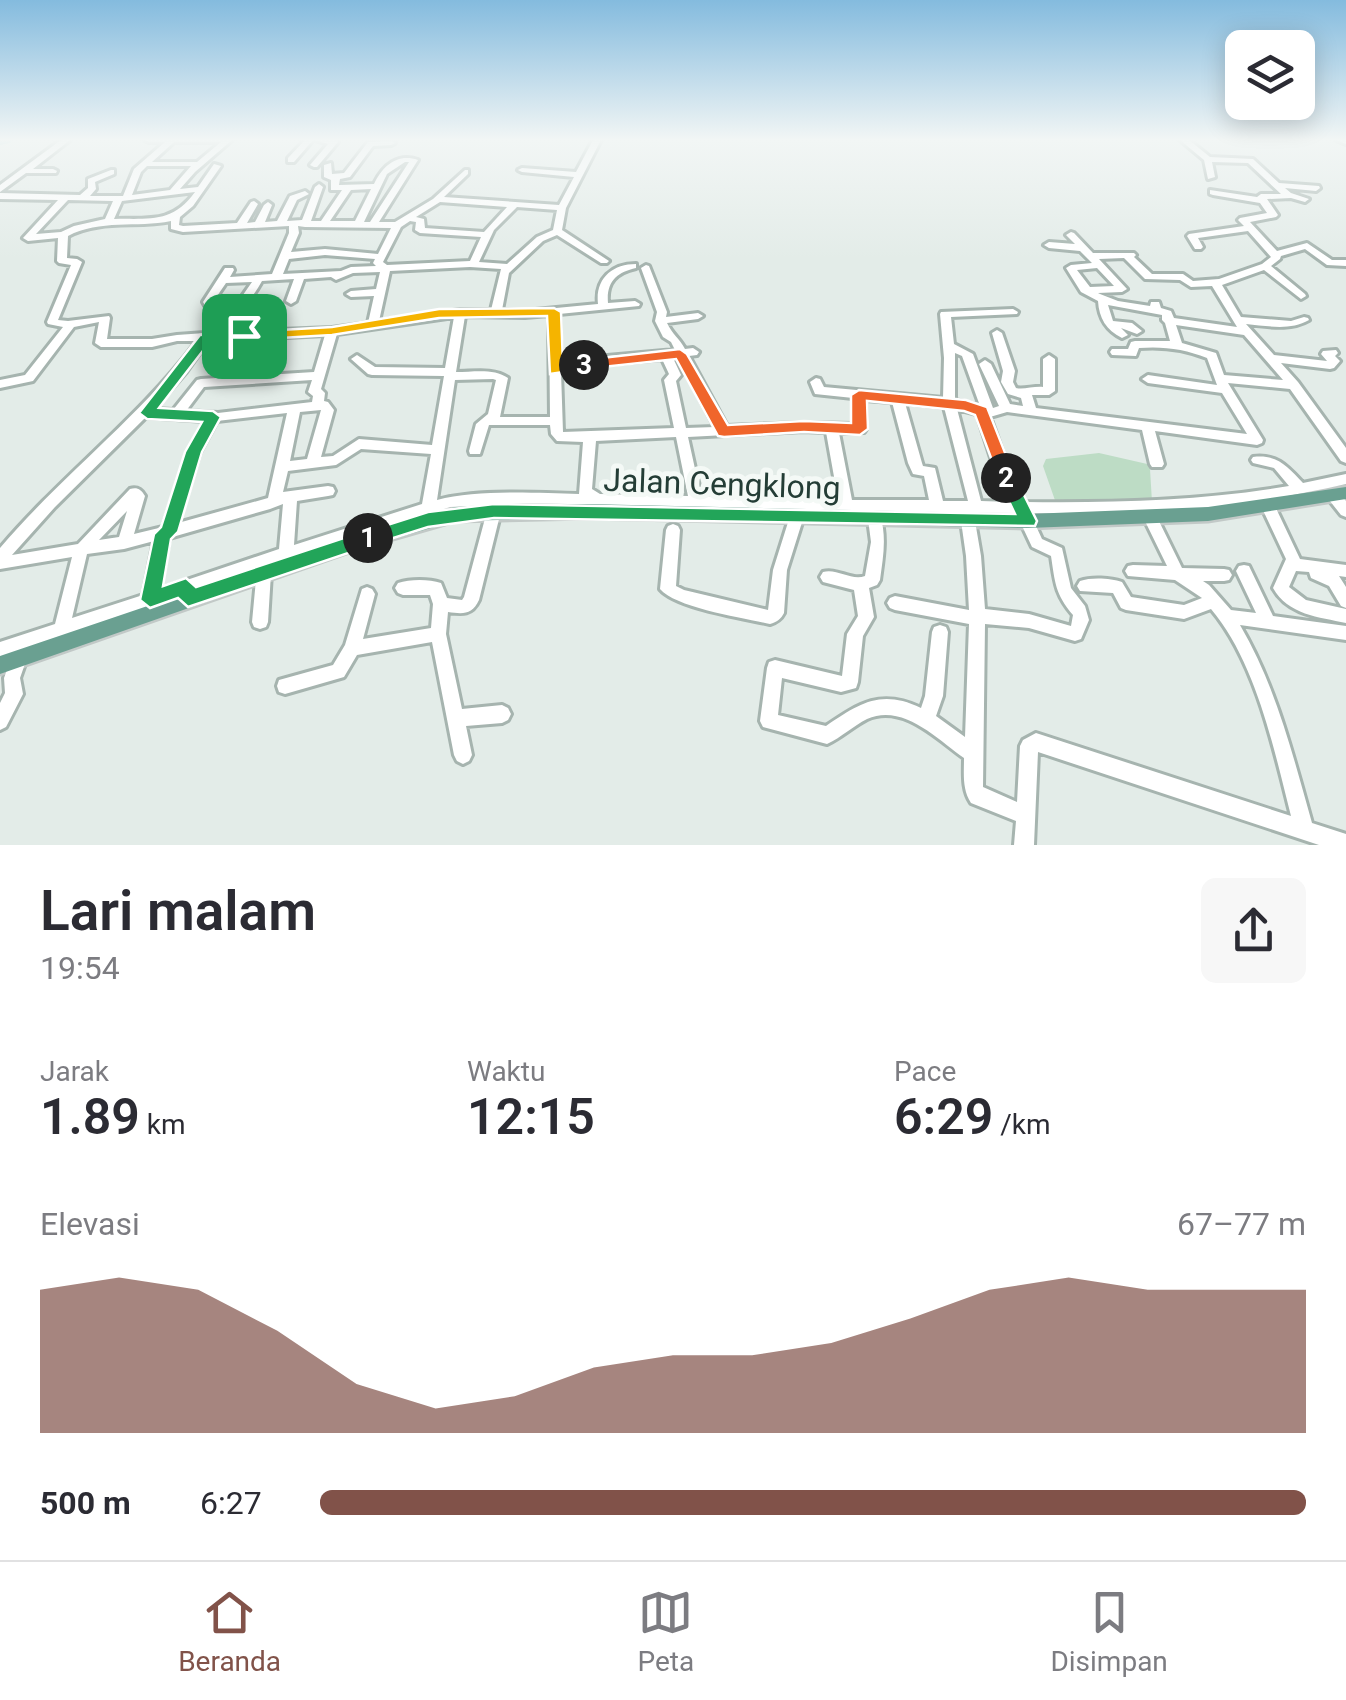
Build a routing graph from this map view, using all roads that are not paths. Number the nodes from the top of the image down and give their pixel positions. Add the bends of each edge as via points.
1 (94, 179) edge
2 (133, 179) edge
3 (184, 179) edge
4 (206, 179) edge
5 (342, 179) edge
6 (378, 179) edge
7 (402, 179) edge
8 (457, 179) edge
9 (576, 179) edge
10 (1269, 179) edge
11 (377, 186) junction
12 (1276, 186) junction
13 (319, 187) dead end
14 (200, 188) junction
15 (347, 188) junction
16 (1316, 188) dead end
17 (174, 191) junction
18 (0, 192) edge
19 (1213, 192) dead end
20 (305, 194) dead end
21 (1288, 196) junction
22 (83, 197) junction
23 (66, 198) junction
24 (123, 198) junction
25 (436, 200) junction
26 (1262, 200) junction
27 (1305, 200) dead end
28 (254, 204) dead end
29 (268, 205) dead end
30 (514, 205) junction
31 (562, 208) junction
32 (176, 217) junction
33 (411, 218) junction
34 (109, 220) junction
35 (293, 223) junction
36 (359, 223) junction
37 (374, 223) junction
38 (259, 224) junction
39 (322, 224) junction
40 (240, 225) junction
41 (398, 225) junction
42 (1250, 228) junction
43 (557, 231) junction
44 (63, 235) junction
45 (486, 235) junction
46 (1071, 235) dead end
47 (1049, 245) dead end
48 (1198, 247) dead end
49 (1088, 252) junction
50 (1276, 254) junction
51 (284, 256) junction
52 (604, 261) dead end
53 (383, 263) junction
54 (473, 264) junction
55 (1346, 264) edge
56 (1101, 265) junction
57 (1265, 266) junction
58 (510, 267) junction
59 (300, 277) junction
60 (276, 278) junction
61 (258, 280) junction
62 (1218, 282) junction
63 (1122, 288) junction
64 (1085, 290) junction
65 (381, 292) junction
66 (351, 294) dead end
67 (1301, 296) dead end
68 (291, 301) dead end
69 (1102, 302) junction
70 (636, 304) dead end
71 (604, 308) junction
72 (1156, 310) junction
73 (554, 312) junction
74 (1013, 312) dead end
75 (460, 313) junction
76 (496, 314) junction
77 (698, 316) dead end
78 (216, 318) junction
79 (255, 318) dead end
80 (1167, 320) junction
81 (1237, 320) junction
82 (1304, 320) dead end
83 (660, 321) junction
84 (70, 324) junction
85 (1110, 324) junction
86 (373, 325) junction
87 (332, 331) junction
88 (1137, 332) dead end
89 (1248, 332) junction
90 (997, 334) dead end
91 (1122, 335) dead end
92 (244, 336) junction
93 (206, 338) junction
94 (949, 346) junction
95 (1177, 346) junction
96 (1116, 352) dead end
97 (1332, 353) dead end
98 (680, 354) junction
99 (1049, 358) dead end
100 (1270, 358) junction
101 (357, 359) dead end
102 (985, 364) dead end
103 (555, 370) junction
104 (451, 374) junction
105 (319, 376) junction
106 (1148, 379) dead end
107 (816, 382) dead end
108 (0, 384) edge
109 (1223, 384) junction
110 (1294, 385) junction
111 (859, 395) junction
112 (1025, 395) junction
113 (897, 398) junction
114 (949, 404) junction
115 (318, 405) junction
116 (1006, 408) junction
117 (294, 409) junction
118 (1031, 411) junction
119 (984, 412) junction
120 (147, 413) junction
121 (176, 416) junction
122 (213, 417) junction
123 (488, 421) junction
124 (556, 421) junction
125 (832, 428) junction
126 (1148, 428) junction
127 (724, 432) junction
128 (684, 433) junction
129 (590, 437) junction
130 (439, 450) junction
131 (475, 451) dead end
132 (1346, 458) edge
133 (1258, 460) dead end
134 (312, 464) junction
135 (1156, 464) dead end
136 (281, 467) junction
137 (1346, 480) edge
138 (328, 491) dead end
139 (1306, 493) junction
140 (1340, 494) edge
141 (283, 498) junction
142 (610, 501) junction
143 (1250, 503) junction
144 (689, 507) junction
145 (937, 507) junction
146 (1203, 507) junction
147 (717, 509) junction
148 (1346, 510) edge
149 (494, 511) junction
150 (847, 511) junction
151 (428, 513) junction
152 (972, 514) junction
153 (1025, 515) junction
154 (797, 516) junction
155 (1150, 517) junction
156 (875, 519) junction
157 (673, 530) dead end
158 (166, 533) junction
159 (124, 542) junction
160 (80, 550) junction
161 (286, 558) junction
162 (0, 561) edge
163 (1293, 564) junction
164 (1311, 567) junction
165 (1133, 570) dead end
166 (1244, 571) dead end
167 (1346, 571) edge
168 (263, 573) junction
169 (1178, 574) junction
170 (1224, 575) dead end
171 (828, 577) dead end
172 (229, 578) junction
173 (861, 584) junction
174 (1085, 586) dead end
175 (404, 588) dead end
176 (367, 594) dead end
177 (1346, 600) edge
178 (1213, 601) junction
179 (895, 603) dead end
180 (441, 604) junction
181 (145, 606) junction
182 (1225, 616) junction
183 (1346, 616) edge
184 (980, 618) junction
185 (260, 622) dead end
186 (1268, 622) junction
187 (62, 629) junction
188 (940, 632) dead end
189 (1346, 633) edge
190 (438, 634) junction
191 (352, 648) junction
192 (7, 655) edge
193 (285, 686) dead end
194 (502, 714) dead end
195 (454, 719) junction
196 (926, 719) junction
197 (0, 721) edge
198 (974, 754) junction
199 (463, 756) dead end
200 (1024, 815) junction
201 (1304, 830) junction
202 (1346, 844) edge
203 (1024, 845) edge

1 - 22 street
2 - 24 street
3 - 17 street
4 - 14 street
5 - 15 street via 334,188
6 - 11 street
7 - 37 street
8 - 25 street
9 - 31 street
10 - 12 street
11 - 15 street
11 - 36 street
12 - 16 street
12 - 21 street
13 - 35 street
14 - 17 street
14 - 32 street
15 - 39 street
17 - 24 street
18 - 23 street
19 - 26 street
20 - 35 street via 292,199
21 - 26 street
21 - 27 street
22 - 23 street
22 - 24 street
23 - 44 street via 28,238
24 - 34 street
25 - 30 street
25 - 33 street
26 - 42 street via 1273,214 1242,219
28 - 40 street
29 - 38 street
30 - 31 street
30 - 45 street
31 - 43 street
32 - 34 street
32 - 40 street via 175,228
33 - 41 street
33 - 45 street via 421,220 420,230
34 - 44 street
35 - 38 street
35 - 39 street
35 - 51 street
36 - 37 street
36 - 39 street
37 - 41 street
38 - 40 street
41 - 53 street
42 - 48 street via 1192,236
42 - 50 street
43 - 52 street
43 - 58 street
44 - 84 street via 62,260 77,263 52,322
45 - 54 street
46 - 49 street
47 - 49 street
49 - 56 street
49 - 62 street via 1128,255 1149,277
50 - 55 street via 1308,246 1330,263
50 - 57 street
51 - 53 street via 325,252
51 - 60 street
53 - 54 street
53 - 59 street
53 - 65 street
54 - 58 street
56 - 63 street
56 - 64 street via 1070,268
57 - 62 street
57 - 67 street
58 - 76 street
59 - 60 street
59 - 68 street
60 - 61 street
61 - 78 street via 232,315
61 - 78 street via 226,275 208,302
62 - 81 street
63 - 64 street
63 - 72 street via 1128,298 1154,302
64 - 69 street
65 - 66 street
65 - 86 street
69 - 72 street
69 - 85 street
70 - 71 street
71 - 73 street
71 - 83 street via 604,284 620,268 640,267 662,312
72 - 80 street
73 - 76 street
73 - 103 street
74 - 94 street via 946,312
75 - 76 street
75 - 86 street
75 - 104 street
77 - 83 street
78 - 93 street
79 - 92 street
80 - 89 street
80 - 95 street
81 - 82 street
81 - 89 street
83 - 98 street
84 - 93 street via 105,318 104,344
84 - 108 street via 29,378
85 - 88 street via 1128,324
85 - 91 street
86 - 87 street
87 - 92 street
87 - 105 street
89 - 100 street
90 - 112 street via 1009,386
92 - 93 street
93 - 120 street
94 - 114 street
94 - 119 street via 966,354
95 - 96 street via 1140,344 1132,353
95 - 109 street via 1212,356
97 - 100 street via 1330,365
98 - 103 street
98 - 127 street
98 - 128 street via 670,389
99 - 112 street via 1049,391
100 - 110 street
101 - 104 street via 372,372
102 - 116 street
103 - 124 street
104 - 123 street via 502,378
104 - 130 street
105 - 115 street
105 - 121 street via 203,383
106 - 109 street
107 - 111 street via 819,391
109 - 110 street
109 - 126 street via 1257,440
110 - 132 street
111 - 113 street
111 - 125 street via 861,428
112 - 118 street
113 - 114 street
113 - 145 street via 915,463 930,472
114 - 119 street
114 - 152 street
115 - 117 street
115 - 134 street via 328,410
116 - 118 street
116 - 119 street
117 - 122 street
117 - 136 street
118 - 126 street
119 - 153 street
120 - 121 street
120 - 162 street via 40,513
121 - 122 street
122 - 158 street
123 - 124 street
123 - 131 street
124 - 129 street via 560,437
125 - 127 street
125 - 150 street
126 - 135 street
127 - 128 street
128 - 129 street
128 - 144 street
129 - 142 street via 585,493
130 - 134 street via 363,444 342,458
130 - 151 street
133 - 139 street via 1275,462
134 - 136 street
136 - 141 street
137 - 139 street
138 - 141 street
139 - 140 main road, Jalan Cengklong
139 - 143 main road, Jalan Cengklong
139 - 143 street
140 - 148 street
141 - 158 street
141 - 161 street
142 - 144 street
142 - 151 street via 485,499
143 - 146 main road, Jalan Cengklong
143 - 163 street via 1283,534
144 - 147 main road, Jalan Cengklong
144 - 149 main road, Jalan Cengklong
145 - 150 street
145 - 152 street
146 - 153 street
146 - 155 main road, Jalan Cengklong
147 - 150 street
147 - 154 main road, Jalan Cengklong
149 - 151 main road, Jalan Cengklong
149 - 180 street via 472,600 465,608
150 - 154 main road, Jalan Cengklong
150 - 156 main road, Jalan Cengklong
151 - 161 main road, Jalan Cengklong
152 - 153 main road, Jalan Cengklong
152 - 156 main road, Jalan Cengklong
152 - 184 street
153 - 155 main road, Jalan Cengklong
153 - 184 street via 1036,543 1058,556 1064,589 1081,613 1078,630
154 - 157 street via 780,570 776,613 770,616 668,589
155 - 169 street
156 - 173 street via 876,570
158 - 159 street
158 - 181 street
159 - 160 street
159 - 160 street via 135,493
160 - 162 street
160 - 187 street
161 - 168 main road, Jalan Cengklong
161 - 172 street
163 - 164 street
163 - 183 street via 1281,588 1286,597
164 - 167 street
164 - 177 street via 1334,581
165 - 169 street
166 - 186 street
168 - 172 main road, Jalan Cengklong
168 - 185 street
169 - 170 street
169 - 178 street
171 - 173 street
172 - 181 main road, Jalan Cengklong
173 - 196 street via 866,616 855,634 850,682 774,668 769,720 826,734 880,705
174 - 178 street via 1117,587 1129,604 1178,612
175 - 180 street via 436,588
176 - 191 street
178 - 182 street
179 - 184 street
180 - 190 street
181 - 187 street
181 - 192 main road, Jalan Cengklong
182 - 186 street
182 - 201 street via 1258,676
184 - 198 street
186 - 189 street
187 - 192 street
188 - 196 street
190 - 191 street
190 - 195 street
191 - 193 street via 338,671
192 - 197 street via 14,694
194 - 195 street
195 - 199 street
196 - 198 street
198 - 200 street via 978,796
200 - 201 street via 1029,746 1036,742
200 - 203 street
201 - 202 street

